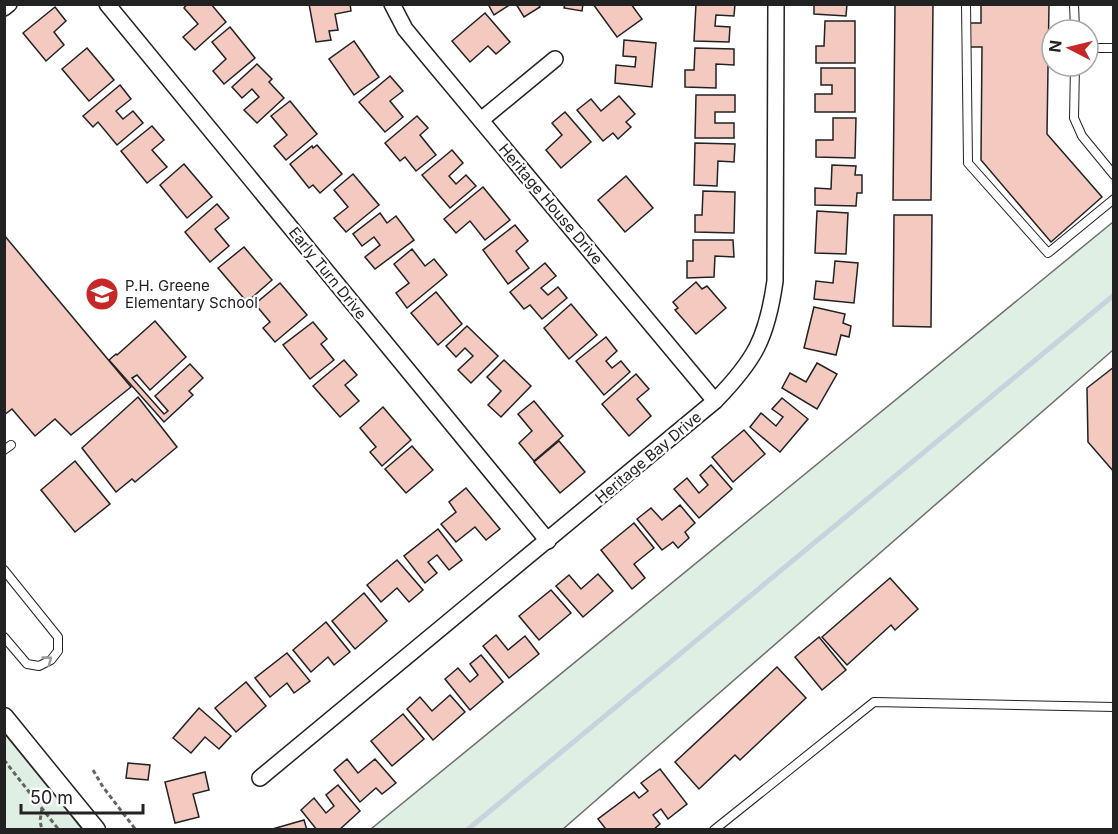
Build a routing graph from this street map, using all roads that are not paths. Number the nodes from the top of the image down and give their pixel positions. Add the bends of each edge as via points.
1 (9, 4) edge
2 (107, 4) edge
3 (392, 4) edge
4 (776, 4) edge
5 (966, 4) edge
6 (4, 8) edge
7 (555, 59) dead end
8 (1075, 78) edge
9 (482, 120) junction
10 (1113, 175) edge
11 (1113, 199) edge
12 (715, 401) junction
13 (548, 541) junction
14 (4, 570) edge
15 (4, 637) edge
16 (1113, 707) edge
17 (4, 717) edge
18 (260, 778) dead end
19 (96, 830) edge
20 (714, 830) edge

1 - 6 street
2 - 13 street, Early Turn Drive
3 - 9 street, Heritage House Drive via 405,29
4 - 12 street, Heritage Bay Drive via 775,281 770,315 751,360
5 - 11 lane via 968,163 1048,253
7 - 9 street
8 - 10 lane via 1074,118 1082,136
9 - 12 street, Heritage House Drive
12 - 13 street, Heritage Bay Drive
13 - 18 street, Heritage Bay Drive
15 -> 14 lane via 27,663 39,666 58,651 58,637
16 - 20 lane via 874,702
17 - 19 street

